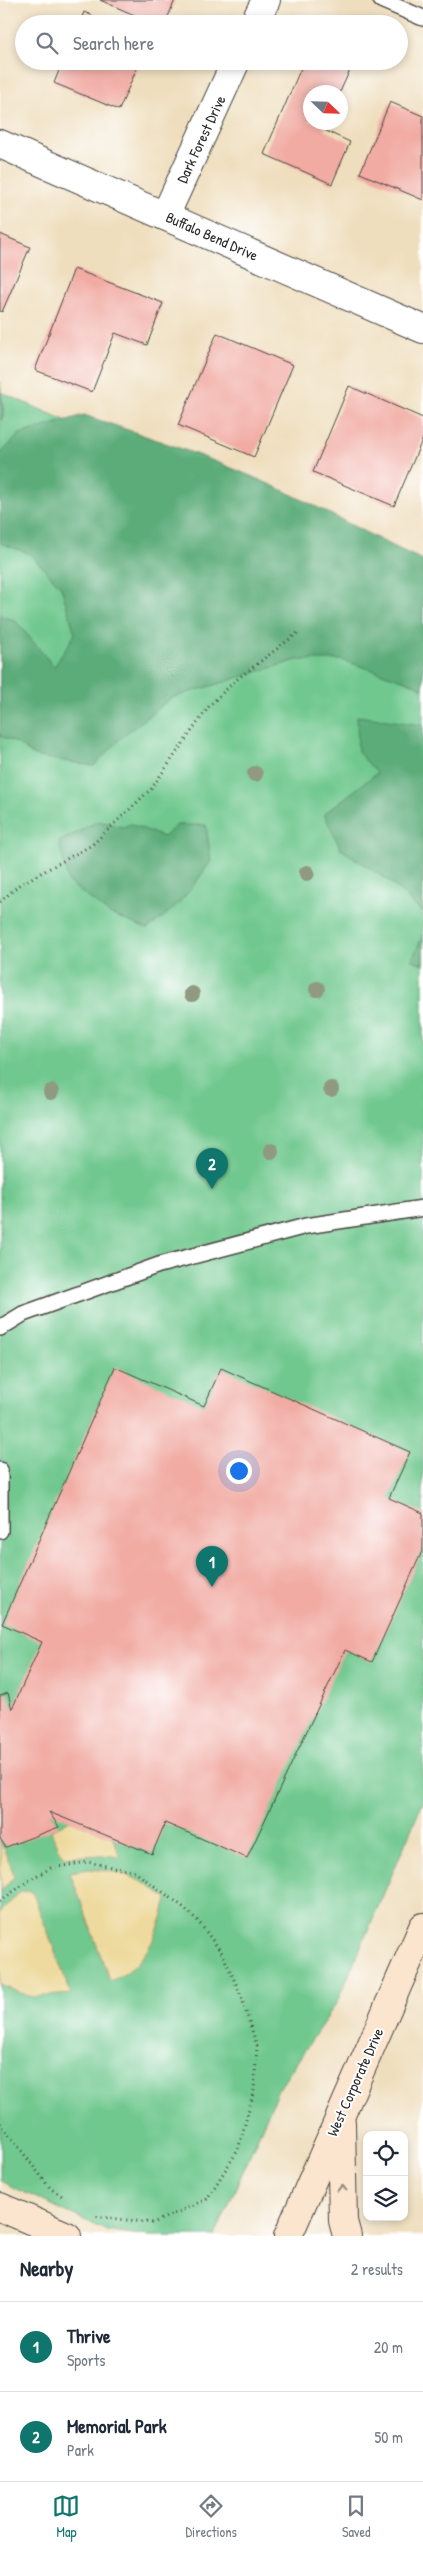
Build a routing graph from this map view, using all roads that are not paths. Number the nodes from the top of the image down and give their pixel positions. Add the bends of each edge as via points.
1 (266, 0) edge
2 (381, 0) edge
3 (258, 15) edge
4 (423, 18) edge
5 (232, 70) edge
6 (0, 144) edge
7 (165, 216) junction
8 (423, 329) edge
9 (423, 1208) edge
10 (0, 1328) edge
11 (0, 1470) edge
12 (0, 1531) edge
13 (423, 1927) edge
14 (341, 2114) junction
15 (0, 2207) edge
16 (67, 2236) edge
17 (288, 2236) edge
18 (346, 2236) edge

1 - 3 street
2 - 4 lane
5 - 7 street, Dark Forest Drive
6 - 7 street, Buffalo Bend Drive
7 - 8 street, Buffalo Bend Drive
9 - 10 lane via 306,1226 159,1265 23,1314
11 - 12 lane
13 - 14 street, West Corporate Drive
14 - 17 street, West Corporate Drive
18 -> 14 street
15 - 16 street

